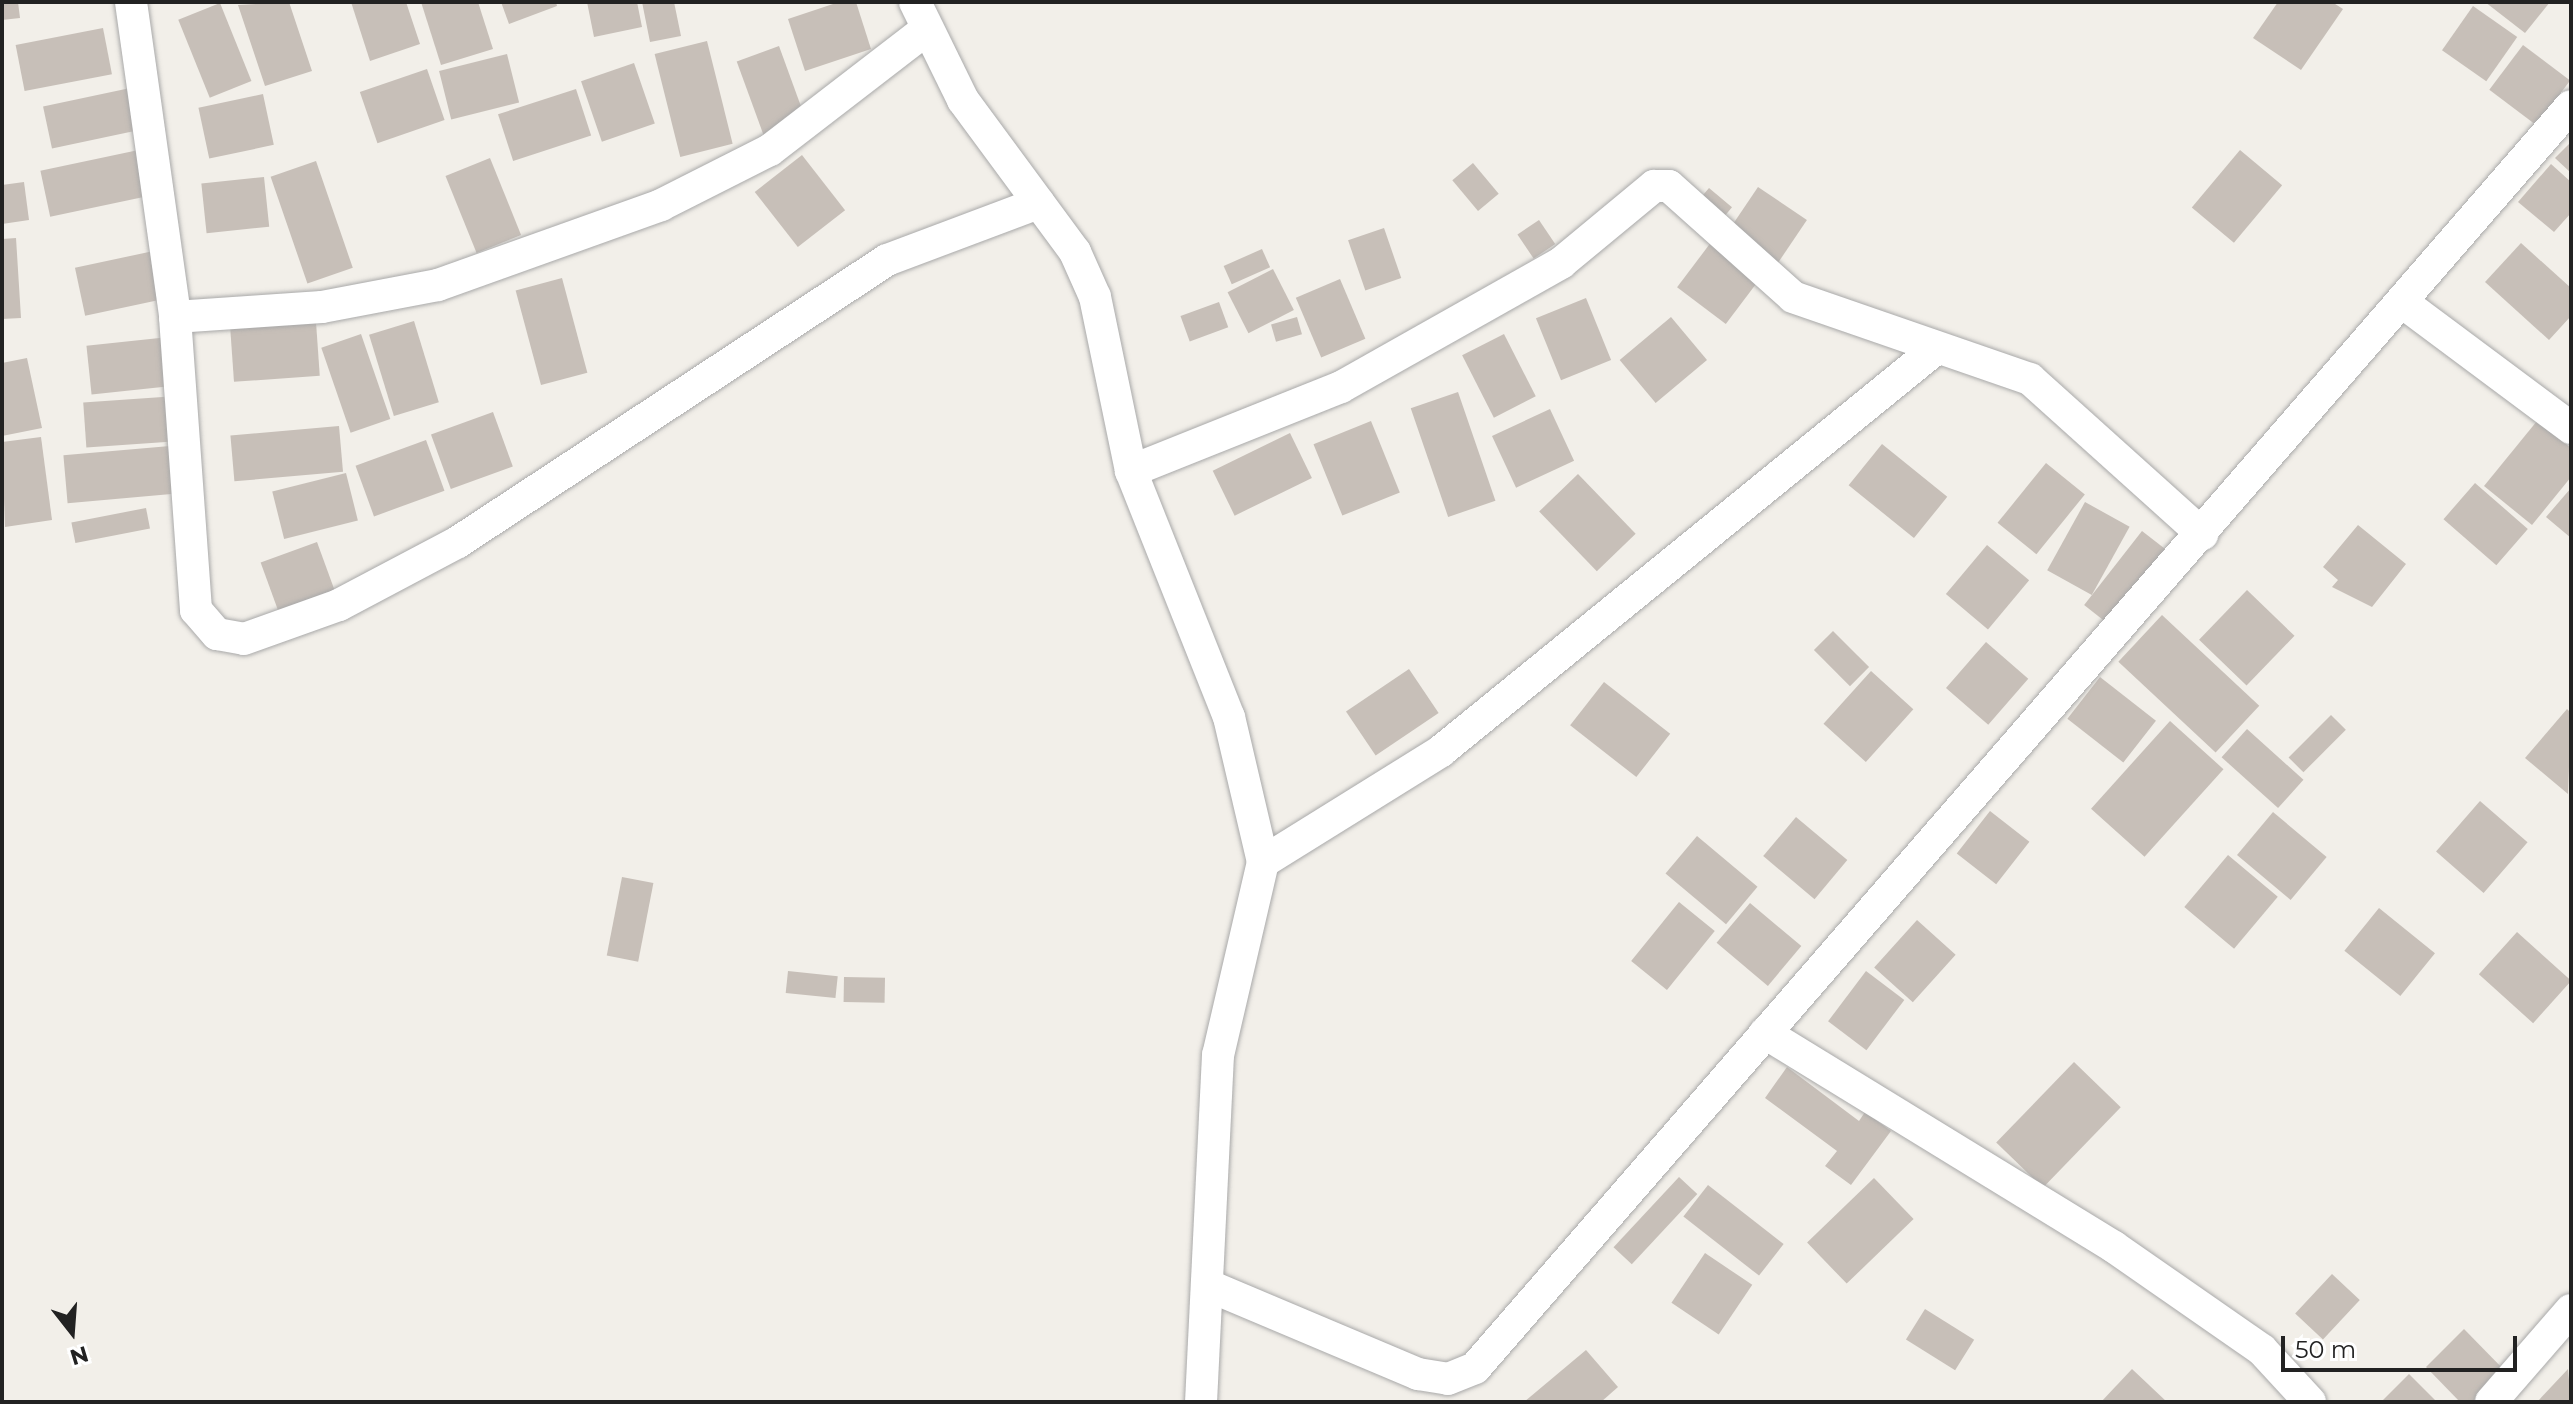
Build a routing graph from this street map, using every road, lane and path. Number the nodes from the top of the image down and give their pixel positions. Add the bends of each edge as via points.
1 (131, 2) edge
2 (920, 16) edge
3 (2571, 106) edge
4 (1039, 203) junction
5 (2402, 302) junction
6 (175, 317) junction
7 (1933, 351) junction
8 (2571, 428) edge
9 (1131, 471) junction
10 (2202, 534) junction
11 (1263, 862) junction
12 (1765, 1033) junction
13 (1207, 1285) junction
14 (2571, 1310) edge
15 (1201, 1402) edge
16 (2310, 1402) edge
17 (2491, 1402) edge

1 - 6 street
2 - 4 street via 963,100
2 - 6 street via 770,150 661,205 438,285 322,307
3 - 5 street
4 - 6 street via 887,260 458,542 339,605 244,639 217,634 196,610
4 - 9 street via 1075,252 1095,297
5 - 8 street
5 - 10 street
7 - 9 street via 1793,297 1669,186 1654,186 1561,263 1341,387
7 - 10 street via 1995,363 2030,379
7 - 11 street via 1441,751
9 - 11 street via 1229,717
10 - 12 street
11 - 13 street via 1218,1055
12 - 13 street via 1475,1368 1448,1379 1418,1374
12 - 16 street via 2114,1247 2262,1350
13 - 15 street
14 - 17 street

